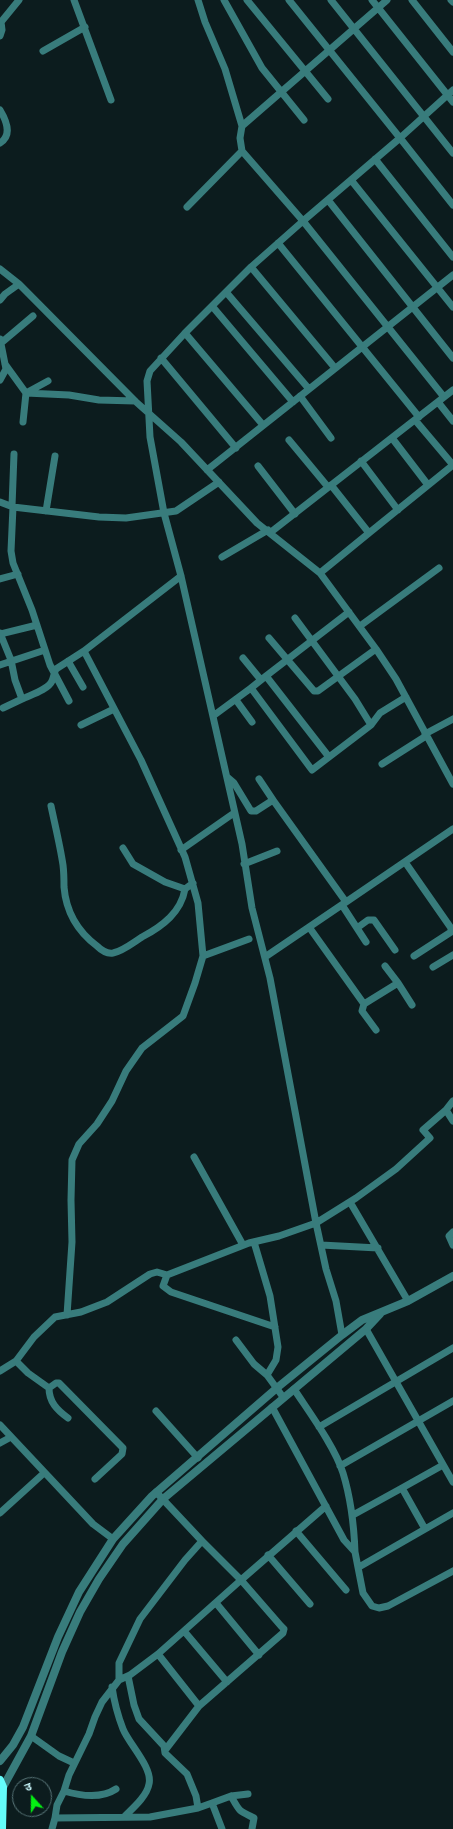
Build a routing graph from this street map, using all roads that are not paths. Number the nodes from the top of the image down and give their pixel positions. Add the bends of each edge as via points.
1 (19, 0) edge
2 (74, 0) edge
3 (198, 0) edge
4 (224, 0) edge
5 (247, 0) edge
6 (290, 0) edge
7 (331, 0) edge
8 (372, 0) edge
9 (387, 0) edge
10 (412, 0) edge
11 (378, 8) junction
12 (85, 27) junction
13 (354, 29) junction
14 (0, 36) edge
15 (43, 50) dead end
16 (329, 50) junction
17 (453, 52) edge
18 (305, 72) junction
19 (453, 90) edge
20 (281, 92) junction
21 (447, 95) junction
22 (328, 99) dead end
23 (110, 100) dead end
24 (453, 102) edge
25 (0, 110) edge
26 (424, 116) junction
27 (304, 120) dead end
28 (242, 126) junction
29 (400, 138) junction
30 (0, 143) edge
31 (242, 151) junction
32 (453, 153) edge
33 (375, 159) junction
34 (351, 180) junction
35 (328, 200) junction
36 (453, 205) edge
37 (187, 208) dead end
38 (303, 221) junction
39 (278, 243) junction
40 (453, 257) edge
41 (251, 267) junction
42 (0, 269) edge
43 (453, 275) edge
44 (19, 284) junction
45 (437, 288) junction
46 (226, 292) junction
47 (0, 300) edge
48 (212, 306) junction
49 (412, 307) junction
50 (453, 307) edge
51 (33, 316) dead end
52 (387, 327) junction
53 (185, 333) junction
54 (0, 341) edge
55 (362, 347) junction
56 (161, 358) junction
57 (453, 358) edge
58 (5, 364) junction
59 (335, 368) junction
60 (0, 380) edge
61 (48, 381) dead end
62 (309, 389) junction
63 (453, 390) edge
64 (26, 393) junction
65 (300, 396) junction
66 (441, 400) junction
67 (134, 401) junction
68 (293, 402) junction
69 (148, 413) junction
70 (417, 418) junction
71 (453, 421) edge
72 (23, 422) dead end
73 (263, 425) junction
74 (331, 438) dead end
75 (392, 438) junction
76 (289, 440) dead end
77 (236, 448) junction
78 (14, 454) dead end
79 (55, 456) dead end
80 (361, 461) junction
81 (453, 465) edge
82 (258, 466) dead end
83 (207, 470) junction
84 (219, 482) junction
85 (329, 486) junction
86 (428, 486) junction
87 (0, 502) edge
88 (13, 506) junction
89 (398, 510) junction
90 (46, 511) junction
91 (164, 513) junction
92 (295, 514) junction
93 (270, 531) junction
94 (369, 533) junction
95 (222, 557) dead end
96 (439, 568) dead end
97 (320, 573) junction
98 (18, 574) junction
99 (181, 576) junction
100 (0, 579) edge
101 (349, 612) junction
102 (295, 618) dead end
103 (37, 624) junction
104 (360, 626) junction
105 (0, 633) edge
106 (269, 638) dead end
107 (311, 640) junction
108 (376, 649) junction
109 (45, 650) junction
110 (84, 651) junction
111 (243, 658) dead end
112 (287, 659) junction
113 (11, 660) junction
114 (68, 661) junction
115 (0, 665) edge
116 (54, 673) junction
117 (338, 676) junction
118 (264, 678) junction
119 (82, 687) dead end
120 (251, 688) junction
121 (406, 697) junction
122 (22, 700) junction
123 (236, 700) junction
124 (70, 701) dead end
125 (3, 708) dead end
126 (114, 709) junction
127 (213, 716) junction
128 (453, 718) edge
129 (252, 722) dead end
130 (81, 725) dead end
131 (371, 725) junction
132 (426, 735) junction
133 (329, 756) junction
134 (382, 764) dead end
135 (227, 777) junction
136 (259, 779) dead end
137 (453, 784) edge
138 (273, 800) junction
139 (51, 806) dead end
140 (234, 813) junction
141 (453, 829) edge
142 (123, 848) dead end
143 (181, 850) junction
144 (277, 851) dead end
145 (405, 862) junction
146 (244, 864) junction
147 (193, 883) junction
148 (184, 888) junction
149 (344, 903) junction
150 (309, 927) junction
151 (357, 928) junction
152 (249, 940) dead end
153 (366, 942) dead end
154 (395, 950) dead end
155 (453, 955) edge
156 (203, 956) junction
157 (414, 956) dead end
158 (265, 957) junction
159 (385, 966) dead end
160 (433, 967) dead end
161 (398, 984) junction
162 (364, 1004) junction
163 (412, 1005) dead end
164 (376, 1030) dead end
165 (453, 1101) edge
166 (446, 1110) junction
167 (453, 1121) edge
168 (194, 1158) dead end
169 (350, 1202) junction
170 (316, 1223) junction
171 (453, 1232) edge
172 (254, 1242) junction
173 (243, 1245) junction
174 (321, 1245) junction
175 (453, 1245) edge
176 (378, 1248) junction
177 (167, 1275) junction
178 (453, 1276) edge
179 (408, 1301) junction
180 (382, 1312) junction
181 (67, 1315) junction
182 (275, 1327) junction
183 (366, 1329) junction
184 (342, 1335) junction
185 (236, 1340) dead end
186 (453, 1348) edge
187 (16, 1361) junction
188 (0, 1371) edge
189 (267, 1375) junction
190 (397, 1382) junction
191 (278, 1387) junction
192 (49, 1388) junction
193 (294, 1389) junction
194 (283, 1397) junction
195 (453, 1401) edge
196 (272, 1407) junction
197 (156, 1411) dead end
198 (68, 1418) dead end
199 (418, 1420) junction
200 (0, 1425) edge
201 (319, 1427) junction
202 (11, 1437) junction
203 (0, 1443) edge
204 (198, 1458) junction
205 (443, 1465) junction
206 (340, 1466) junction
207 (44, 1473) junction
208 (95, 1479) dead end
209 (453, 1482) edge
210 (402, 1488) junction
211 (156, 1492) junction
212 (163, 1499) junction
213 (326, 1506) junction
214 (0, 1513) edge
215 (453, 1513) edge
216 (353, 1515) junction
217 (425, 1529) junction
218 (296, 1531) junction
219 (113, 1539) junction
220 (202, 1541) junction
221 (355, 1552) junction
222 (268, 1555) junction
223 (359, 1567) junction
224 (453, 1571) edge
225 (241, 1580) junction
226 (346, 1590) dead end
227 (216, 1603) junction
228 (310, 1604) dead end
229 (184, 1631) junction
230 (158, 1654) junction
231 (259, 1655) junction
232 (128, 1676) junction
233 (119, 1680) junction
234 (226, 1682) junction
235 (112, 1687) junction
236 (199, 1706) junction
237 (31, 1736) junction
238 (166, 1749) junction
239 (0, 1762) edge
240 (74, 1763) junction
241 (1, 1783) edge
242 (116, 1789) dead end
243 (64, 1792) junction
244 (248, 1794) dead end
245 (231, 1796) junction
246 (212, 1803) junction
247 (198, 1808) junction
248 (125, 1816) junction
249 (54, 1818) junction
250 (2, 1829) edge
251 (52, 1829) edge
252 (221, 1829) edge
253 (252, 1829) edge

1 - 14 street via 1,22
2 - 12 street
3 - 28 street via 225,70
4 - 20 street via 259,62
5 - 18 street
6 - 16 street
7 - 13 street
8 - 11 street
9 - 11 street
10 - 17 street
11 - 13 street
11 - 21 street
12 - 15 street
12 - 23 street
13 - 16 street
13 - 26 street
16 - 18 street
16 - 29 street
18 - 20 street
18 - 22 street
19 - 21 street
20 - 27 street
20 - 28 street
21 - 24 street
21 - 26 street
25 - 30 street via 8,127 7,134
26 - 29 street
26 - 32 street
28 - 31 street
29 - 33 street
29 - 36 street
31 - 37 street
31 - 38 street
33 - 34 street
33 - 40 street
34 - 35 street
34 - 45 street
35 - 38 street
35 - 49 street
38 - 39 street
38 - 52 street
39 - 41 street
39 - 55 street
41 - 46 street
41 - 59 street
42 - 44 street
43 - 45 street
44 - 47 street
44 - 67 street
45 - 49 street
45 - 50 street
46 - 48 street
46 - 62 street
48 - 53 street
48 - 68 street
49 - 52 street
49 - 57 street
51 - 54 street
52 - 55 street
52 - 66 street
53 - 56 street
53 - 73 street
54 - 58 street
55 - 59 street
55 - 70 street
56 - 69 street via 150,371 147,381
56 - 77 street
58 - 60 street via 5,372
58 - 64 street
59 - 62 street
61 - 64 street
62 - 65 street
63 - 66 street
64 - 67 street
64 - 72 street
65 - 68 street
65 - 74 street
66 - 70 street
66 - 71 street
67 - 69 street
68 - 73 street
69 - 83 street via 181,442
69 - 91 street
70 - 75 street
70 - 81 street
73 - 77 street
75 - 80 street
75 - 86 street
76 - 85 street
77 - 83 street
78 - 88 street
79 - 90 street
80 - 85 street
80 - 89 street
81 - 86 street
82 - 92 street
83 - 84 street
84 - 91 street via 182,508
84 - 93 street via 257,523
85 - 92 street
85 - 94 street
86 - 89 street
87 - 88 street
88 - 90 street
88 - 98 street via 11,551
89 - 94 street
90 - 91 street via 126,518
91 - 99 street
92 - 93 street
93 - 95 street
93 - 97 street
94 - 97 street
96 - 104 street
97 - 101 street
98 - 100 street
98 - 103 street
99 - 110 street
99 - 127 street
101 - 104 street
101 - 107 street
102 - 107 street
103 - 105 street
103 - 109 street
104 - 108 street
105 - 113 street
106 - 112 street
107 - 112 street
107 - 117 street
108 - 117 street
108 - 121 street
109 - 113 street
109 - 116 street
110 - 114 street
110 - 126 street
111 - 118 street
112 - 117 street via 314,691 318,691
112 - 118 street
113 - 115 street
113 - 122 street
114 - 116 street via 56,668
114 - 119 street
116 - 122 street via 47,687
116 - 124 street
117 - 131 street via 356,699
118 - 120 street
118 - 133 street
120 - 123 street
120 - 133 street via 312,770
121 - 131 street via 380,713
121 - 132 street
122 - 125 street
123 - 127 street
123 - 129 street
126 - 130 street
126 - 143 street via 141,760
127 - 135 street
128 - 132 street
131 - 133 street
132 - 134 street
132 - 137 street
135 - 138 street via 234,783 251,811 256,811
135 - 140 street
136 - 138 street
138 - 149 street
139 - 148 street via 64,872 66,904 81,932 104,952 120,950 164,922 175,913 183,900
140 - 143 street
140 - 146 street
141 - 145 street
142 - 148 street via 133,864 165,882
143 - 147 street
144 - 146 street
145 - 149 street
145 - 157 street via 451,928 451,932
146 - 158 street
147 - 148 street
147 - 156 street via 198,903
149 - 150 street
149 - 151 street
150 - 158 street
150 - 162 street
151 - 153 street
151 - 154 street via 368,920 374,920
152 - 156 street
155 - 160 street
156 - 181 street via 183,1016 142,1048 126,1071 112,1101 80,1144 72,1160 72,1242
158 - 170 street
159 - 161 street
161 - 162 street
161 - 163 street
162 - 164 street via 362,1010
165 - 166 street
166 - 167 street
166 - 169 street via 423,1130 430,1138 396,1169
168 - 173 street
169 - 170 street
169 - 176 street
170 - 172 street
170 - 174 street
171 - 175 street via 450,1236
172 - 173 street
172 - 182 street via 270,1296
173 - 177 street
174 - 176 street
174 - 184 street
176 - 179 street
177 - 181 street via 157,1272 150,1274 106,1302
177 - 182 street via 163,1286 171,1292
178 - 179 street
179 - 180 street
180 - 183 street
180 - 184 street via 362,1320
181 - 187 street via 55,1317 34,1337
182 - 189 street via 278,1347 276,1360
183 - 190 street
183 - 193 street
184 - 191 street
185 - 189 street via 254,1364
186 - 190 street
187 - 188 street
187 - 192 street
189 - 191 street
190 - 199 street
190 - 201 street
191 - 194 street
191 - 204 street
192 - 198 street via 52,1403
192 - 208 street via 59,1383 123,1448 122,1454
193 - 194 street
193 - 201 street
194 - 196 street
195 - 199 street
196 - 212 street
196 - 213 street
197 - 204 street
199 - 205 street
199 - 206 street
200 - 202 street
201 - 206 street
202 - 203 street
202 - 207 street
204 - 211 street
205 - 209 street
205 - 210 street
206 - 216 street
207 - 214 street
207 - 219 street via 93,1524
210 - 216 street
210 - 217 street
211 - 212 street
211 - 219 street
212 - 220 street
212 - 237 street via 122,1544 80,1612 62,1652
213 - 218 street
213 - 221 street via 344,1540
215 - 217 street
216 - 221 street
217 - 223 street
218 - 222 street
218 - 226 street
219 - 239 street via 79,1592 58,1637 24,1726
220 - 225 street
220 - 233 street via 140,1619 119,1663
221 - 223 street
222 - 225 street
222 - 228 street
223 - 224 street via 363,1593 372,1606 379,1608 388,1606
225 - 227 street
225 - 231 street via 284,1629 283,1633
227 - 229 street
227 - 231 street
229 - 230 street
229 - 234 street
230 - 232 street
230 - 236 street
231 - 234 street
232 - 233 street
232 - 238 street via 134,1705 140,1719
233 - 235 street
234 - 236 street
235 - 240 street via 102,1702
235 - 248 street via 123,1729 144,1763 149,1779 144,1794
236 - 238 street
237 - 240 street via 59,1756
237 - 241 street
238 - 247 street via 165,1753 190,1779
240 - 243 street
241 - 250 main road
242 - 243 street via 98,1796
243 - 249 street
244 - 245 street
245 - 246 street
245 - 253 street via 244,1814 254,1818
246 - 247 street
246 - 252 street
247 - 248 street via 150,1816
248 - 249 street
249 - 251 street

